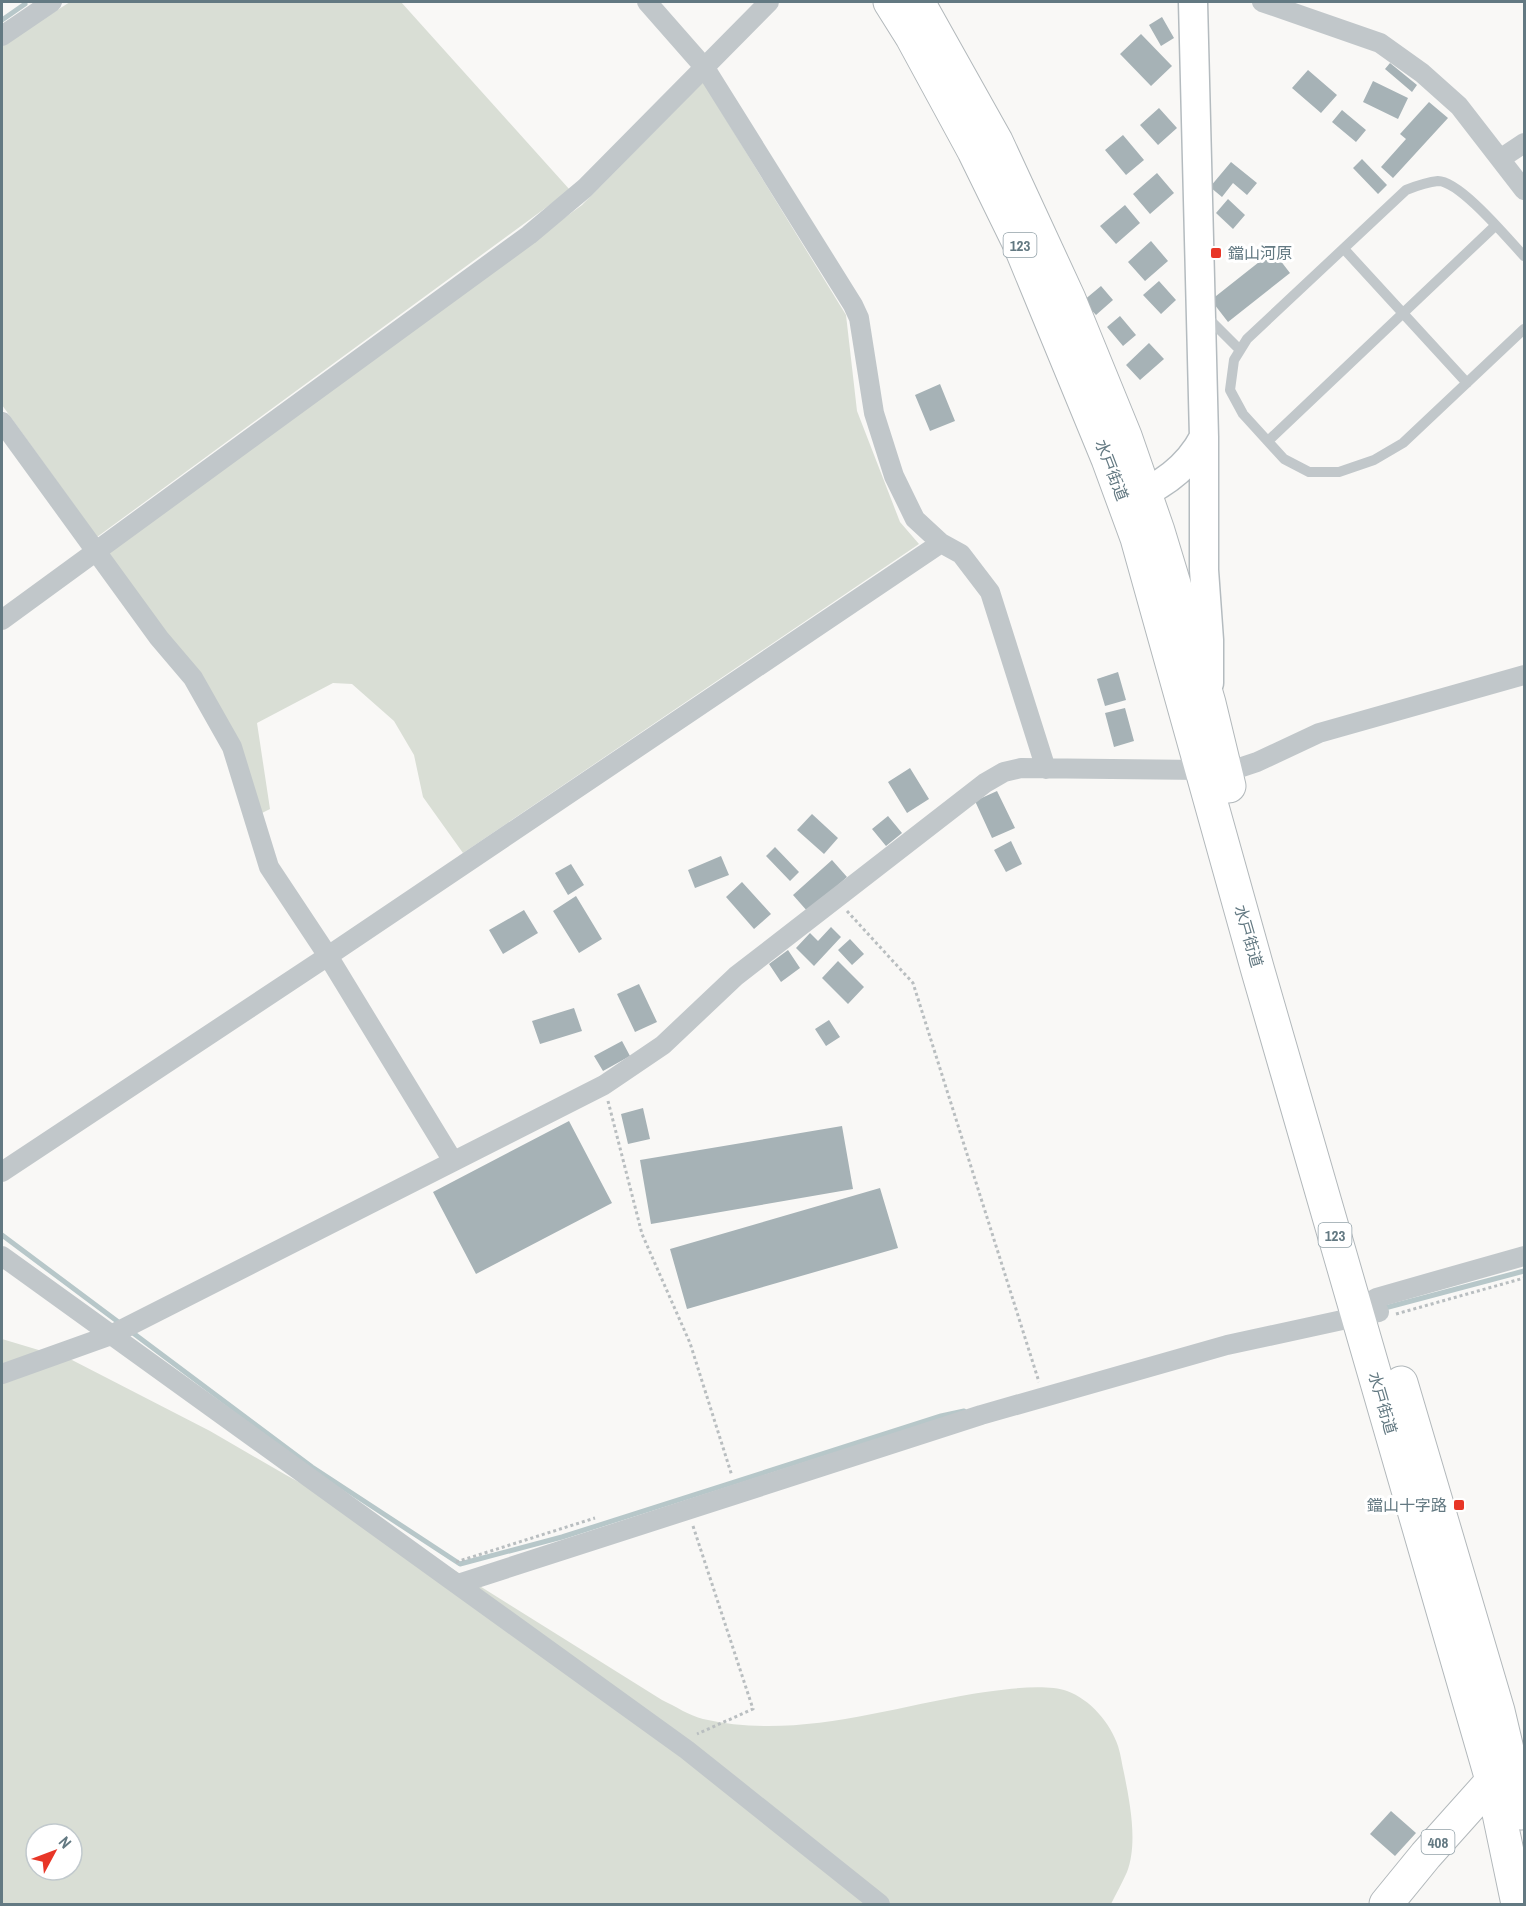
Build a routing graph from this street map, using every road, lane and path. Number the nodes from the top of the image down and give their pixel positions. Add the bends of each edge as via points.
1 (52, 2) edge
2 (647, 2) edge
3 (769, 2) edge
4 (890, 2) edge
5 (918, 2) edge
6 (1193, 2) edge
7 (1262, 2) edge
8 (2, 36) edge
9 (705, 68) junction
10 (1524, 143) edge
11 (1500, 159) junction
12 (1524, 190) edge
13 (1495, 226) junction
14 (1344, 249) junction
15 (1524, 256) edge
16 (1200, 311) junction
17 (1404, 314) junction
18 (1524, 329) edge
19 (1240, 350) junction
20 (1467, 382) junction
21 (2, 422) edge
22 (1204, 437) junction
23 (1268, 441) junction
24 (1134, 497) junction
25 (941, 543) junction
26 (95, 551) junction
27 (2, 620) edge
28 (1524, 675) edge
29 (1209, 703) junction
30 (1046, 769) junction
31 (1213, 769) junction
32 (836, 899) junction
33 (328, 956) junction
34 (604, 1085) junction
35 (453, 1161) junction
36 (2, 1172) edge
37 (2, 1256) edge
38 (1524, 1256) edge
39 (1524, 1278) edge
40 (1374, 1311) junction
41 (111, 1335) junction
42 (2, 1374) edge
43 (1029, 1382) dead end
44 (1041, 1389) junction
45 (732, 1477) dead end
46 (688, 1510) junction
47 (458, 1584) junction
48 (677, 1743) junction
49 (1509, 1764) edge
50 (1524, 1824) edge
51 (880, 1905) edge
52 (1386, 1905) edge
53 (1518, 1905) edge

1 - 8 street
2 - 9 street
3 - 9 street
4 - 24 highway, 水戸街道 / 123 via 974,151
5 - 24 highway, 水戸街道 / 123 via 996,141 1096,363
6 - 16 street
7 - 11 street via 1380,43 1459,106
9 - 25 street via 854,305 874,413 894,476 915,519
9 - 26 street via 585,188 529,235
10 - 11 street
11 - 12 street
13 - 14 lane via 1462,191 1440,181 1406,190
13 - 15 lane
13 - 17 lane
14 - 17 lane
14 - 19 lane via 1247,339
16 - 19 lane
16 - 22 street
17 - 20 lane
17 - 23 lane
18 - 20 lane
19 - 23 lane via 1234,360 1230,390 1244,414
20 - 23 lane via 1402,443 1374,460 1340,472 1309,472 1284,459
21 - 26 street
22 - 24 street via 1182,468
22 - 29 street
24 - 29 highway, 水戸街道 / 123
24 - 31 highway, 水戸街道 / 123 via 1137,538
25 - 30 street via 961,554 990,592
25 - 33 street
26 - 27 street
26 - 33 street via 193,678 232,747 269,867
28 - 31 street via 1319,734 1242,767
29 - 31 highway, 水戸街道 / 123
30 - 31 street
30 - 32 street via 1021,768 985,783
31 - 40 highway, 水戸街道 / 123
32 - 34 street via 736,976 663,1045
32 - 44 path via 913,983
33 - 35 street
33 - 36 street
34 - 35 street
34 - 45 path via 642,1234 690,1343
35 - 41 street
37 - 41 street
38 - 40 street
39 - 40 path
40 - 44 street
40 - 49 highway, 水戸街道 / 123
41 - 42 street
41 - 47 street
43 - 44 path
44 - 46 street via 970,1418
46 - 47 street
46 - 48 path via 753,1709
47 - 48 street
48 - 51 street
49 - 50 highway, 水戸街道 / 123
49 - 52 highway, 408
49 - 53 highway, 水戸街道 / 123

